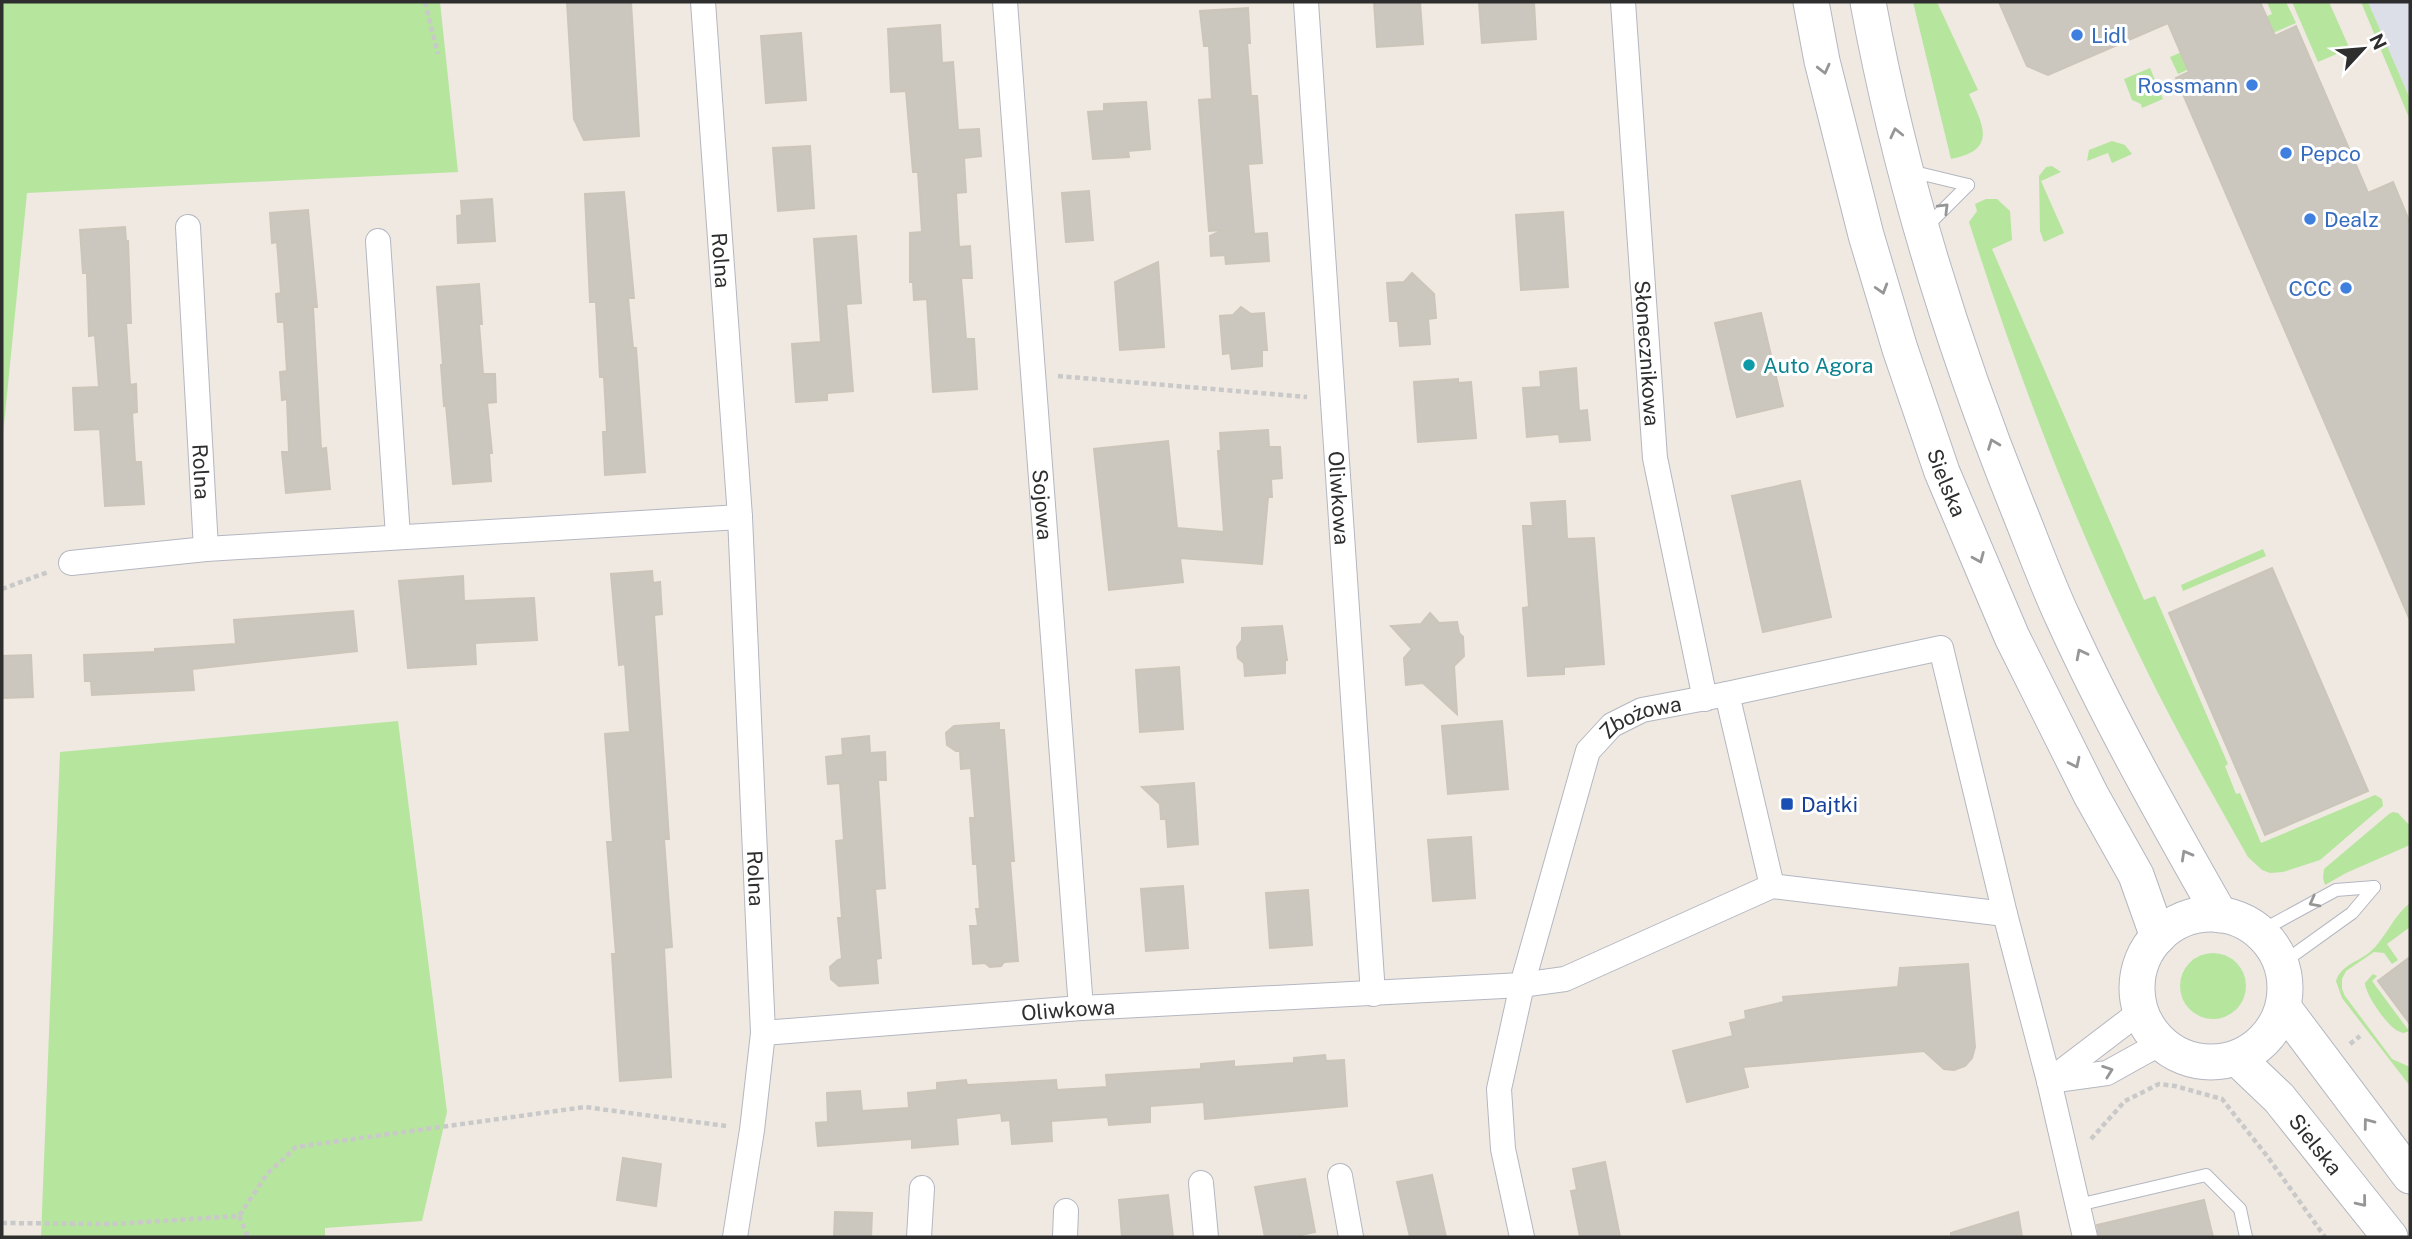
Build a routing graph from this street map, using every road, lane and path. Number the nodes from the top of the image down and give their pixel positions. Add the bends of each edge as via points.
1 (425, 2) edge
2 (703, 2) edge
3 (1005, 2) edge
4 (1306, 2) edge
5 (1623, 2) edge
6 (1811, 2) edge
7 (1868, 2) edge
8 (438, 54) dead end
9 (1904, 169) junction
10 (188, 226) dead end
11 (1921, 231) junction
12 (378, 241) dead end
13 (1033, 373) junction
14 (1332, 400) junction
15 (740, 517) junction
16 (398, 536) junction
17 (206, 549) junction
18 (72, 563) joint
19 (2, 589) edge
20 (1716, 696) junction
21 (1772, 886) junction
22 (2005, 914) junction
23 (2220, 915) junction
24 (2259, 932) junction
25 (2158, 937) junction
26 (2281, 964) junction
27 (1522, 985) junction
28 (1373, 994) junction
29 (2283, 1007) junction
30 (1081, 1009) junction
31 (2141, 1011) junction
32 (763, 1033) junction
33 (2161, 1043) junction
34 (2237, 1058) junction
35 (2049, 1081) junction
36 (752, 1130) junction
37 (2069, 1172) junction
38 (1340, 1176) dead end
39 (2410, 1176) edge
40 (1201, 1183) dead end
41 (922, 1188) dead end
42 (2078, 1205) junction
43 (1066, 1211) dead end
44 (239, 1216) junction
45 (2, 1223) edge
46 (248, 1237) edge
47 (735, 1237) edge
48 (919, 1237) edge
49 (1065, 1237) edge
50 (1206, 1237) edge
51 (1351, 1237) edge
52 (1522, 1237) edge
53 (2085, 1237) edge
54 (2246, 1237) edge
55 (2325, 1237) edge
56 (2390, 1237) edge

1 - 8 path
2 - 15 street, Rolna
3 - 13 street, Sojowa
4 - 14 street, Oliwkowa
5 - 20 street, Słonecznikowa via 1655,458
6 -> 25 main road, Sielska via 1866,235 1942,472 2012,637 2136,875
9 -> 7 main road
9 - 11 main road
11 -> 9 lane via 1968,185
10 - 17 street, Rolna
23 -> 11 main road via 2063,620 1992,443
12 - 16 street
13 - 14 path
13 - 30 street, Sojowa
14 - 28 street, Oliwkowa
15 - 16 street
15 - 32 street, Rolna
16 - 17 street
17 - 18 street
18 - 19 path
20 - 21 street, Słonecznikowa
20 - 22 street, Zbożowa via 1941,648
20 - 27 street, Zbożowa via 1642,710 1612,725 1588,751
21 - 22 street
21 - 27 street via 1565,979
22 - 35 street
23 - 24 main road via 2241,920
23 - 25 main road via 2176,923
24 - 26 main road
26 -> 24 lane via 2352,913 2374,887 2336,890
25 - 31 main road via 2139,972
26 - 29 main road
27 - 28 street, Oliwkowa
27 - 52 street, Zbożowa via 1499,1089 1503,1149
28 - 30 street, Oliwkowa
29 - 34 main road via 2258,1046
39 -> 29 main road
30 - 32 street, Oliwkowa
31 - 33 main road
31 - 35 street
32 - 36 street, Rolna
33 - 34 main road via 2197,1061
35 -> 33 street via 2107,1073
34 -> 56 main road, Sielska via 2279,1098
35 - 37 street
36 - 44 path via 585,1107 296,1147 267,1174
36 - 47 street, Rolna
37 - 42 street
37 - 55 path via 2125,1101 2159,1084 2175,1086 2222,1099
38 - 51 street
40 - 50 street
41 - 48 street
42 - 53 street
42 - 54 lane via 2206,1175 2240,1209
43 - 49 street
44 - 45 path via 113,1224
44 - 46 path

